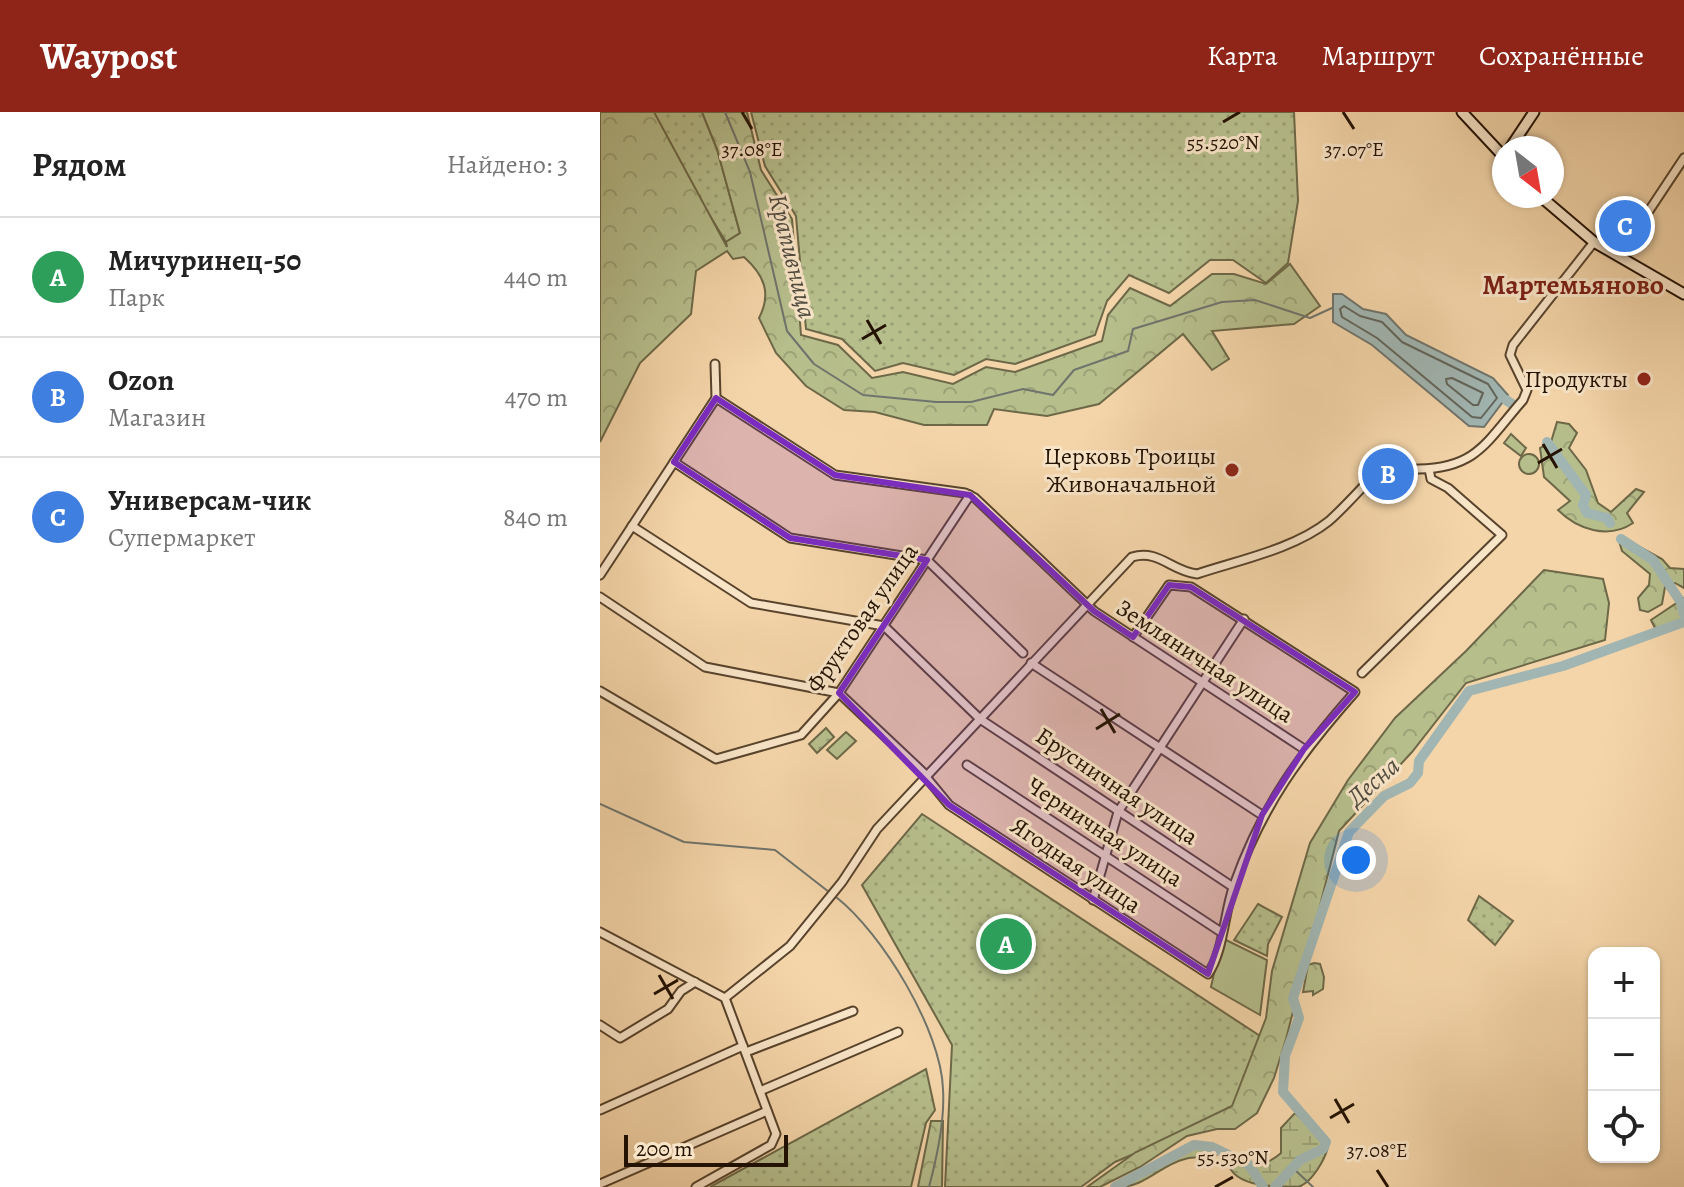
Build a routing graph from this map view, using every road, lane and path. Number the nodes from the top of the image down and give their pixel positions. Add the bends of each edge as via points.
1 (1462, 112) edge
2 (1534, 112) edge
3 (1518, 136) edge
4 (1492, 144) edge
5 (1684, 158) edge
6 (1554, 208) edge
7 (1594, 242) junction
8 (1619, 256) junction
9 (1684, 294) edge
10 (715, 364) dead end
11 (716, 398) junction
12 (674, 462) junction
13 (1429, 469) junction
14 (970, 495) junction
15 (632, 526) junction
16 (927, 560) junction
17 (600, 575) edge
18 (600, 597) edge
19 (1086, 604) junction
20 (1244, 619) junction
21 (884, 626) junction
22 (1133, 637) junction
23 (1023, 653) dead end
24 (1031, 663) junction
25 (1362, 673) dead end
26 (1202, 683) junction
27 (600, 691) edge
28 (839, 693) junction
29 (980, 719) junction
30 (1160, 748) junction
31 (1304, 749) junction
32 (967, 765) dead end
33 (926, 777) junction
34 (1118, 812) junction
35 (1262, 815) junction
36 (1106, 855) junction
37 (1233, 887) junction
38 (1093, 900) junction
39 (600, 932) edge
40 (1221, 932) junction
41 (695, 982) junction
42 (725, 998) junction
43 (853, 1011) dead end
44 (600, 1025) edge
45 (898, 1032) dead end
46 (744, 1049) junction
47 (760, 1091) junction
48 (600, 1110) edge
49 (767, 1111) junction
50 (600, 1184) edge
51 (696, 1187) edge

1 - 4 street
2 - 3 street
5 - 8 street
6 - 7 street
7 - 8 street
7 - 13 street via 1513,345 1510,355 1527,390 1523,400 1478,452 1459,465
8 - 9 street
10 - 11 street
11 - 12 street
11 - 14 street via 835,475
12 - 15 street
12 - 16 street via 790,538
13 - 19 street via 1381,468 1314,530 1197,574 1185,573 1154,554 1132,557
13 - 25 street via 1431,479 1502,535
14 - 16 street, Фруктовая улица
14 - 19 street
15 - 17 street
15 - 21 street via 751,603
16 - 21 street, Фруктовая улица
16 - 23 street
18 - 28 street via 705,667
19 - 22 street, Земляничная улица
19 - 24 street
20 - 22 street via 1191,587 1169,585
20 - 26 street
20 - 31 street via 1355,692
21 - 28 street, Фруктовая улица
21 - 29 street, Брусничная улица
22 - 26 street, Земляничная улица
24 - 29 street
24 - 30 street
26 - 30 street
26 - 31 street, Земляничная улица
27 - 28 street, Фруктовая улица via 718,759 799,737
28 - 33 street, Ягодная улица
29 - 33 street
29 - 34 street, Брусничная улица
30 - 34 street
30 - 35 street
31 - 35 street
32 - 36 street, Черничная улица
33 - 38 street, Ягодная улица via 949,805
33 - 42 street via 877,829 790,946
34 - 36 street
34 - 37 street, Брусничная улица
35 - 37 street
36 - 38 street
36 - 40 street, Черничная улица
37 - 40 street
38 - 40 street, Ягодная улица via 1203,973 1211,971
39 - 41 street
41 - 42 street
41 - 44 street via 668,1009 620,1038
42 - 46 street
43 - 46 street
45 - 47 street
46 - 47 street
46 - 48 street
47 - 49 street
49 - 50 street
49 - 51 street via 776,1134 771,1145

